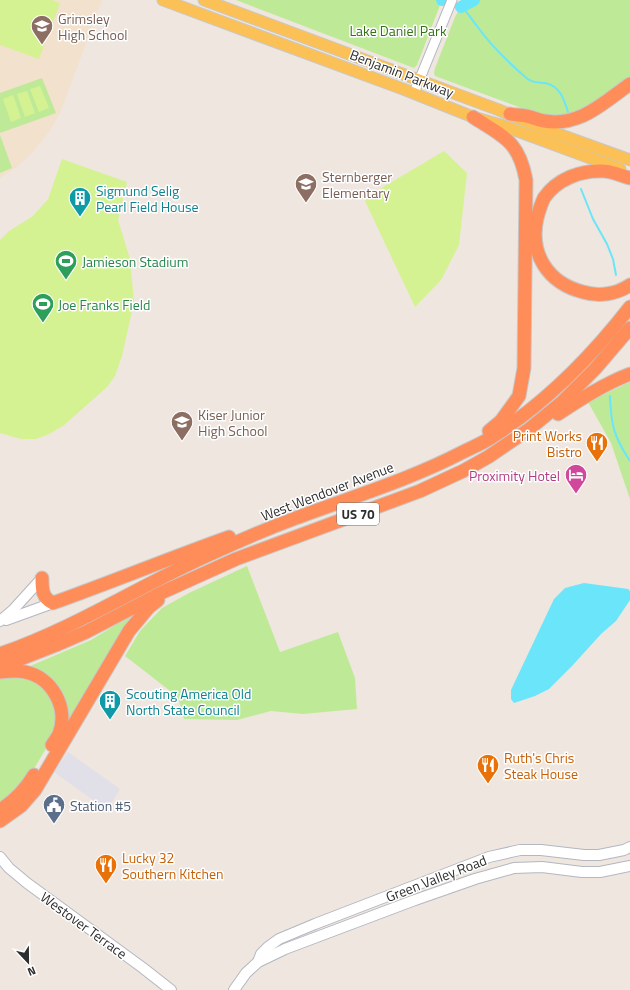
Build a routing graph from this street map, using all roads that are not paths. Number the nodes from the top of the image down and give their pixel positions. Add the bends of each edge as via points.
1 (164, 0) edge
2 (204, 0) edge
3 (452, 0) edge
4 (419, 80) junction
5 (630, 84) edge
6 (414, 94) junction
7 (510, 114) junction
8 (473, 116) junction
9 (630, 160) edge
10 (630, 173) edge
11 (630, 178) edge
12 (630, 285) edge
13 (630, 307) edge
14 (630, 328) edge
15 (630, 374) edge
16 (528, 430) junction
17 (458, 454) junction
18 (294, 518) junction
19 (42, 578) joint
20 (180, 585) junction
21 (53, 603) junction
22 (0, 621) edge
23 (0, 654) edge
24 (0, 667) edge
25 (0, 672) edge
26 (0, 810) edge
27 (0, 821) edge
28 (630, 847) edge
29 (0, 857) edge
30 (630, 866) edge
31 (258, 962) junction
32 (171, 990) edge
33 (234, 990) edge

1 - 6 main road, Benjamin Parkway
2 - 4 main road, Benjamin Parkway
3 - 4 street
4 - 6 street
4 - 7 main road, Benjamin Parkway
5 - 7 highway via 593,111 576,119 545,121
6 - 8 main road, Benjamin Parkway
7 - 9 main road, Benjamin Parkway
8 - 10 main road, Benjamin Parkway
8 - 17 highway via 512,144 519,153 524,170 527,192 524,368 519,396 512,407 501,421
11 - 12 highway via 604,171 580,174 561,181 545,198 539,209 534,230 541,258 553,276 564,284 591,294 609,294
13 - 17 highway, West Wendover Avenue / US 70 via 596,349 552,392 491,438
14 - 16 highway, US 70 via 616,347 561,403
15 - 16 highway via 616,379
16 - 20 highway, US 70 via 463,472 420,491 236,559
17 - 18 highway, West Wendover Avenue / US 70 via 405,478
18 - 21 highway via 257,526
18 - 23 highway, West Wendover Avenue / US 70 via 182,567 74,624
19 - 21 highway via 43,594
19 - 22 main road
20 - 24 highway, US 70 via 86,632
20 - 27 highway via 138,618 35,790 21,806
21 - 22 main road
25 - 26 highway via 25,672 39,677 58,698 62,709 59,734 28,785
28 - 31 main road, Green Valley Road via 599,855 520,850 489,857 279,939 261,954
29 - 32 main road, Westover Terrace via 27,883
30 - 31 main road, Green Valley Road via 600,872 542,867 514,868 415,900 285,949
31 - 33 main road, Green Valley Road

